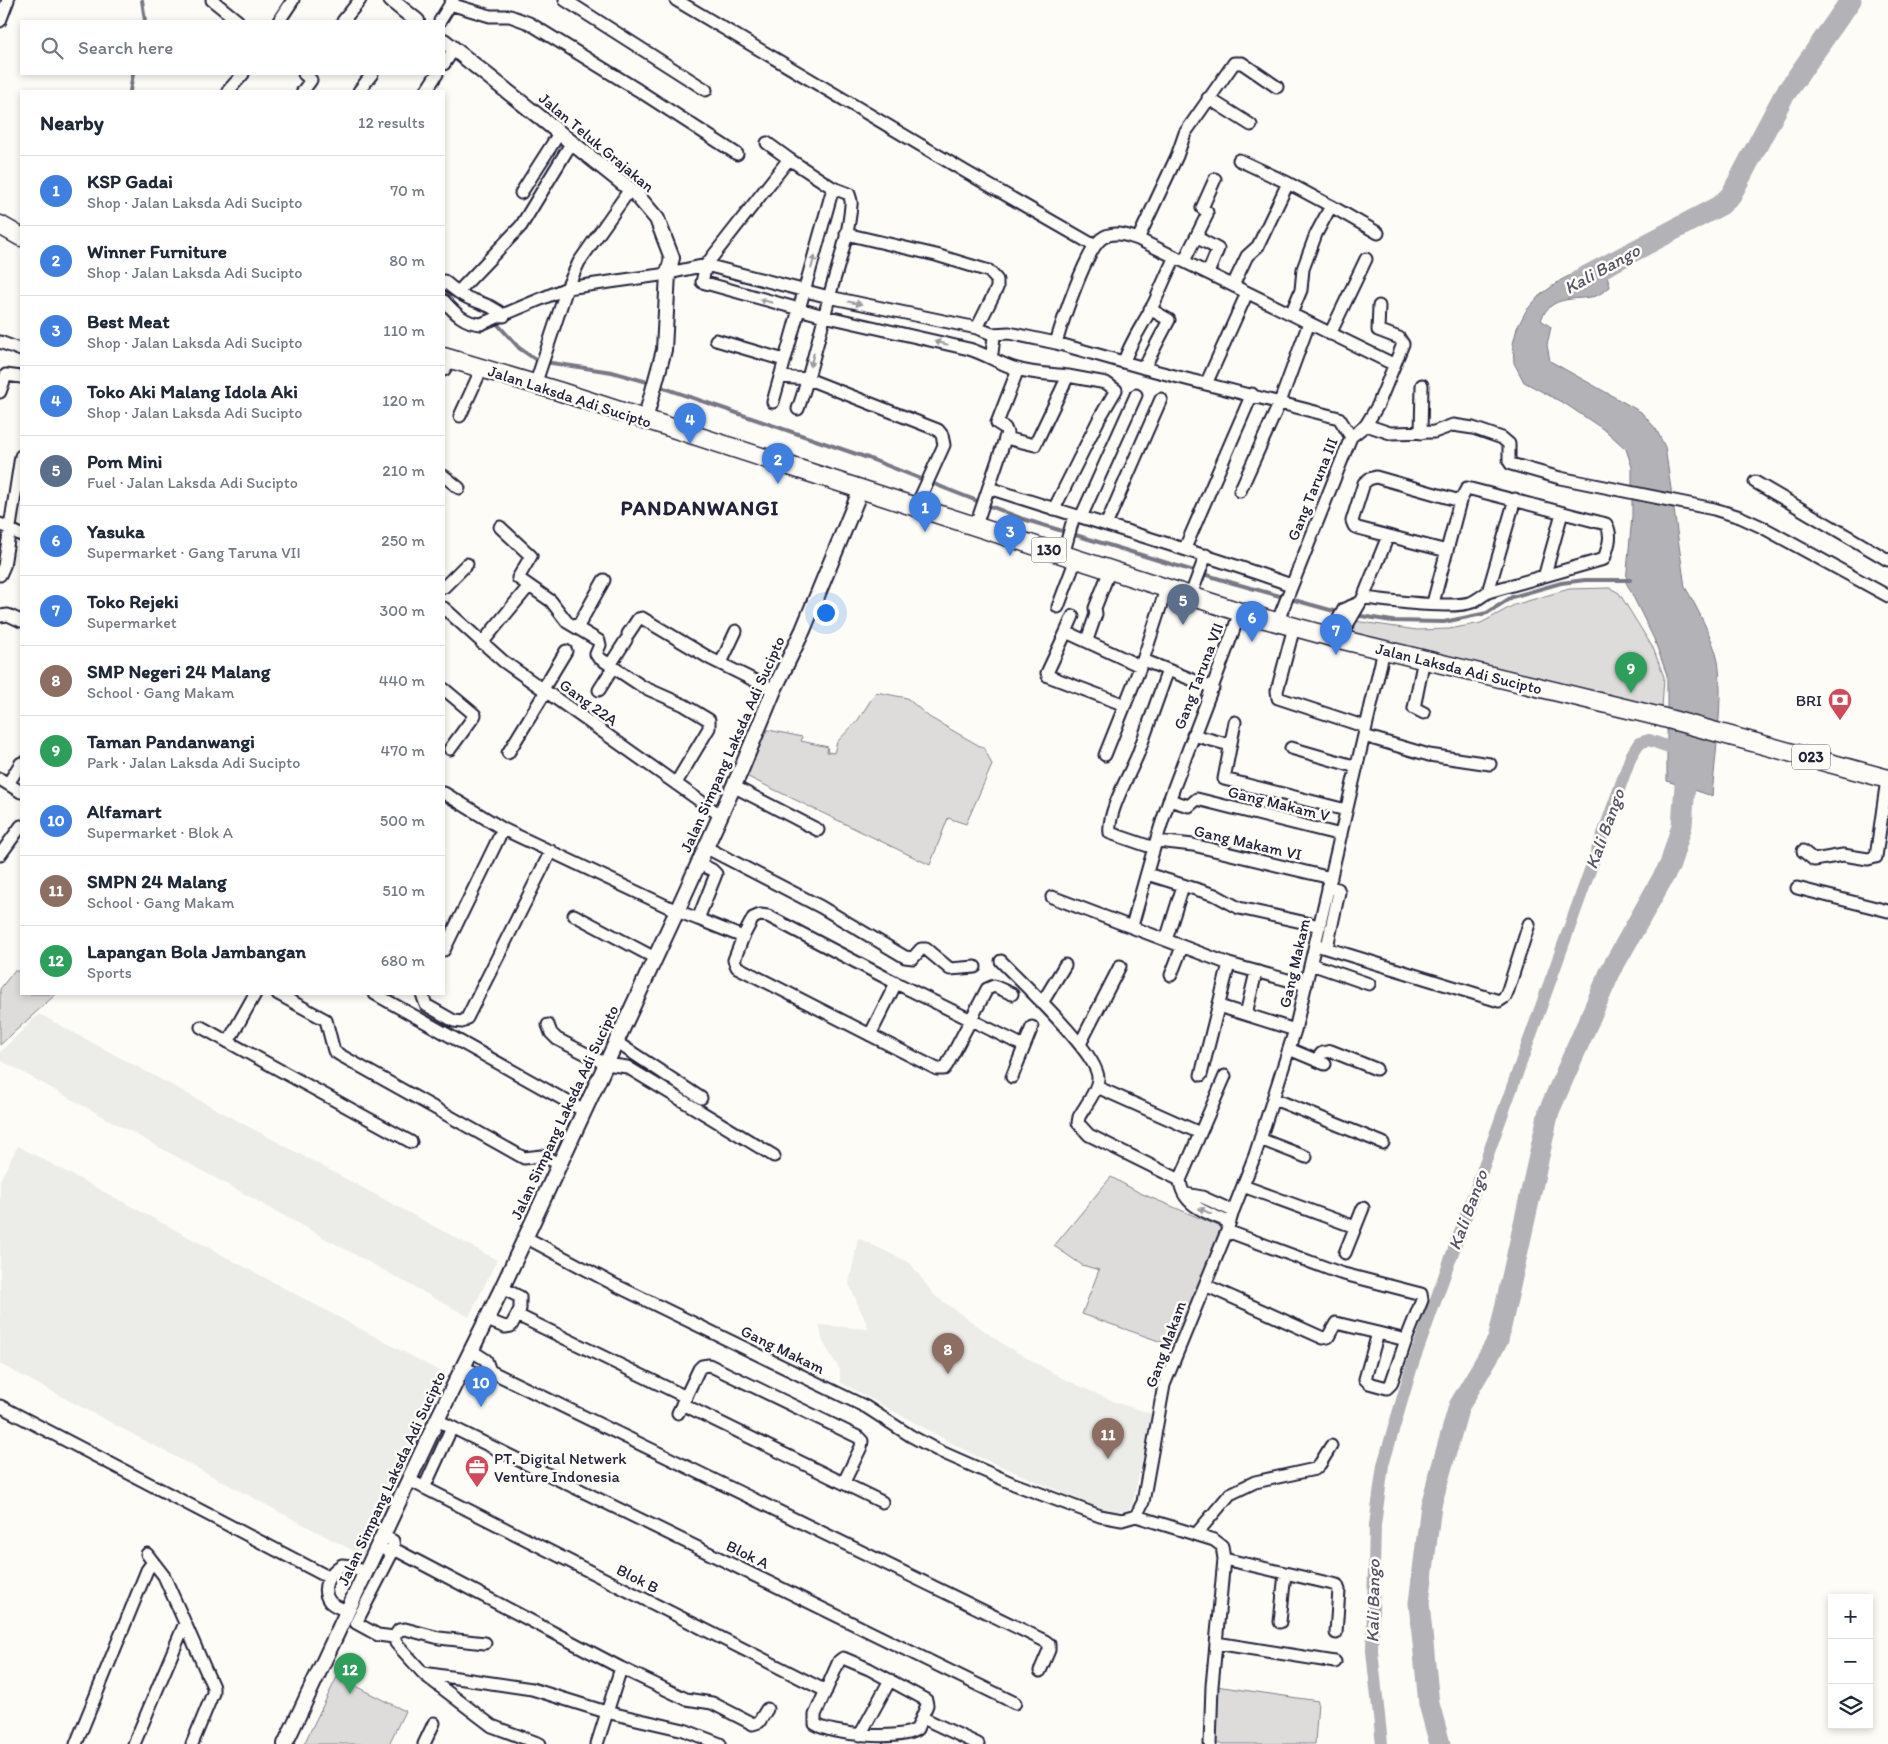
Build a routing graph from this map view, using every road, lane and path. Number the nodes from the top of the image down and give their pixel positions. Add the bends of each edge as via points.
1 (8, 0) edge
2 (212, 0) edge
3 (293, 0) edge
4 (360, 0) edge
5 (391, 0) edge
6 (565, 0) edge
7 (676, 0) edge
8 (452, 2) edge
9 (237, 20) edge
10 (280, 20) edge
11 (344, 20) edge
12 (416, 20) edge
13 (441, 20) edge
14 (0, 21) edge
15 (449, 45) edge
16 (445, 60) edge
17 (242, 75) edge
18 (305, 75) edge
19 (371, 75) edge
20 (436, 75) edge
21 (1277, 87) dead end
22 (229, 90) edge
23 (304, 90) edge
24 (360, 90) edge
25 (427, 90) edge
26 (706, 90) dead end
27 (1208, 98) junction
28 (1252, 125) dead end
29 (560, 132) junction
30 (572, 142) junction
31 (767, 144) dead end
32 (737, 154) dead end
33 (789, 159) junction
34 (1239, 160) dead end
35 (1215, 179) dead end
36 (1288, 183) junction
37 (833, 188) junction
38 (521, 193) dead end
39 (626, 195) dead end
40 (1332, 206) junction
41 (0, 225) edge
42 (1378, 233) dead end
43 (846, 234) junction
44 (20, 236) edge
45 (1196, 237) junction
46 (1138, 239) junction
47 (1095, 246) junction
48 (1180, 259) junction
49 (1366, 259) dead end
50 (706, 265) junction
51 (668, 273) junction
52 (1208, 273) junction
53 (445, 283) edge
54 (1233, 285) junction
55 (567, 288) junction
56 (805, 291) junction
57 (458, 292) junction
58 (1248, 293) junction
59 (829, 297) junction
60 (445, 302) edge
61 (1379, 306) dead end
62 (1150, 309) junction
63 (800, 310) junction
64 (1291, 314) junction
65 (503, 316) junction
66 (824, 316) junction
67 (1309, 323) junction
68 (977, 328) junction
69 (992, 334) junction
70 (1330, 334) junction
71 (716, 340) dead end
72 (0, 342) edge
73 (1056, 343) junction
74 (20, 350) edge
75 (988, 355) junction
76 (784, 360) junction
77 (446, 362) edge
78 (1124, 362) junction
79 (1393, 364) junction
80 (482, 368) junction
81 (1144, 368) junction
82 (1018, 370) junction
83 (1068, 376) junction
84 (20, 377) edge
85 (537, 377) junction
86 (781, 377) junction
87 (808, 379) junction
88 (1206, 384) junction
89 (1422, 385) dead end
90 (0, 392) edge
91 (1252, 394) junction
92 (1136, 395) dead end
93 (1161, 399) dead end
94 (773, 402) dead end
95 (1280, 402) junction
96 (798, 409) dead end
97 (460, 416) dead end
98 (645, 420) junction
99 (1366, 425) junction
100 (1421, 433) junction
101 (1351, 437) junction
102 (1005, 438) junction
103 (20, 460) edge
104 (445, 477) edge
105 (1755, 482) dead end
106 (458, 488) dead end
107 (861, 489) junction
108 (988, 491) junction
109 (1240, 491) dead end
110 (1515, 499) junction
111 (1460, 501) junction
112 (916, 507) junction
113 (1054, 509) junction
114 (1562, 513) junction
115 (1076, 519) junction
116 (1106, 525) junction
117 (500, 527) dead end
118 (5, 528) edge
119 (976, 528) junction
120 (20, 535) edge
121 (1388, 536) junction
122 (1185, 548) junction
123 (1446, 551) junction
124 (1068, 552) junction
125 (1206, 555) junction
126 (1888, 560) edge
127 (467, 564) dead end
128 (1, 568) edge
129 (1110, 570) junction
130 (1546, 574) junction
131 (604, 580) dead end
132 (445, 586) edge
133 (529, 586) junction
134 (1166, 589) junction
135 (1488, 592) junction
136 (1287, 594) junction
137 (1888, 596) edge
138 (1190, 597) junction
139 (1433, 603) junction
140 (1355, 606) junction
141 (1058, 607) dead end
142 (445, 612) edge
143 (1240, 612) junction
144 (0, 616) edge
145 (1073, 616) dead end
146 (20, 621) edge
147 (1277, 623) junction
148 (577, 628) junction
149 (1294, 628) junction
150 (736, 630) dead end
151 (1337, 631) junction
152 (1066, 632) junction
153 (1087, 640) junction
154 (482, 643) junction
155 (1384, 650) junction
156 (566, 651) dead end
157 (1424, 659) junction
158 (721, 663) junction
159 (1142, 663) junction
160 (612, 667) junction
161 (1168, 670) junction
162 (1213, 688) junction
163 (445, 690) edge
164 (545, 690) junction
165 (599, 690) dead end
166 (774, 690) junction
167 (1125, 705) junction
168 (1424, 712) dead end
169 (1235, 722) dead end
170 (1365, 731) junction
171 (1193, 735) junction
172 (1733, 735) joint
173 (1230, 745) junction
174 (1291, 748) dead end
175 (450, 749) dead end
176 (508, 753) dead end
177 (1105, 755) dead end
178 (20, 764) edge
179 (1490, 764) dead end
180 (1356, 767) junction
181 (1887, 779) edge
182 (4, 781) edge
183 (676, 783) junction
184 (733, 786) junction
185 (20, 791) edge
186 (445, 794) edge
187 (1169, 800) junction
188 (1346, 810) junction
189 (720, 815) junction
190 (20, 827) edge
191 (503, 829) junction
192 (818, 830) dead end
193 (1341, 835) junction
194 (1156, 845) junction
195 (705, 847) junction
196 (551, 851) junction
197 (1803, 851) dead end
198 (0, 855) edge
199 (1876, 857) junction
200 (1888, 859) edge
201 (698, 863) junction
202 (1147, 874) junction
203 (1330, 883) junction
204 (1183, 886) junction
205 (1797, 888) dead end
206 (1052, 897) dead end
207 (676, 911) junction
208 (1888, 911) edge
209 (574, 914) dead end
210 (698, 918) junction
211 (1529, 924) dead end
212 (1132, 926) junction
213 (1320, 926) junction
214 (743, 937) junction
215 (1166, 940) junction
216 (1322, 946) junction
217 (1182, 947) junction
218 (445, 948) edge
219 (655, 958) junction
220 (1001, 961) dead end
221 (1229, 964) junction
222 (1311, 964) junction
223 (1065, 965) dead end
224 (975, 966) dead end
225 (1120, 966) dead end
226 (1256, 972) junction
227 (1170, 975) dead end
228 (896, 983) junction
229 (1369, 984) dead end
230 (1306, 985) junction
231 (1012, 994) dead end
232 (254, 995) edge
233 (280, 995) edge
234 (377, 995) edge
235 (422, 995) edge
236 (1042, 1003) junction
237 (1219, 1006) junction
238 (1246, 1014) junction
239 (971, 1019) junction
240 (548, 1024) dead end
241 (201, 1027) dead end
242 (1032, 1027) dead end
243 (1295, 1030) junction
244 (870, 1035) junction
245 (228, 1042) junction
246 (616, 1042) junction
247 (1080, 1044) junction
248 (1024, 1046) junction
249 (1289, 1049) junction
250 (606, 1064) junction
251 (1376, 1069) dead end
252 (1201, 1075) dead end
253 (1012, 1076) dead end
254 (1226, 1076) dead end
255 (1097, 1087) junction
256 (701, 1098) dead end
257 (1274, 1099) junction
258 (584, 1112) junction
259 (1200, 1133) junction
260 (1260, 1139) junction
261 (411, 1142) dead end
262 (1383, 1143) dead end
263 (774, 1156) dead end
264 (1306, 1157) dead end
265 (558, 1163) junction
266 (1180, 1180) junction
267 (1243, 1186) junction
268 (1186, 1194) junction
269 (1363, 1208) dead end
270 (1233, 1210) junction
271 (1228, 1227) junction
272 (1355, 1228) junction
273 (525, 1237) junction
274 (1345, 1253) dead end
275 (1205, 1285) junction
276 (502, 1288) junction
277 (518, 1315) junction
278 (487, 1320) junction
279 (1378, 1333) junction
280 (1406, 1340) junction
281 (472, 1351) junction
282 (464, 1367) junction
283 (490, 1371) junction
284 (682, 1405) junction
285 (0, 1406) edge
286 (437, 1420) junction
287 (452, 1426) junction
288 (1332, 1446) dead end
289 (408, 1480) junction
290 (844, 1482) junction
291 (424, 1488) junction
292 (882, 1502) dead end
293 (1136, 1516) junction
294 (1196, 1534) junction
295 (380, 1541) junction
296 (394, 1549) junction
297 (1224, 1559) junction
298 (366, 1573) junction
299 (1285, 1573) junction
300 (328, 1577) junction
301 (350, 1617) junction
302 (1280, 1622) dead end
303 (185, 1623) junction
304 (1336, 1633) dead end
305 (394, 1637) junction
306 (485, 1642) dead end
307 (1216, 1643) junction
308 (1336, 1662) dead end
309 (621, 1668) junction
310 (1040, 1671) dead end
311 (424, 1673) junction
312 (890, 1680) junction
313 (826, 1691) junction
314 (1014, 1703) dead end
315 (767, 1709) dead end
316 (606, 1712) junction
317 (923, 1718) junction
318 (434, 1723) dead end
319 (860, 1736) junction
320 (76, 1744) edge
321 (134, 1744) edge
322 (192, 1744) edge
323 (286, 1744) edge
324 (424, 1744) edge
325 (540, 1744) edge
326 (597, 1744) edge
327 (720, 1744) edge
328 (978, 1744) edge
329 (1210, 1744) edge

1 - 14 street
2 - 9 street
3 - 10 street
4 - 11 street
5 - 12 street
6 - 26 street
7 - 47 street
8 - 13 street
8 - 32 street via 490,16 510,16 529,23
15 - 16 street
15 - 29 street, Jalan Teluk Grajakan
17 - 22 street
18 - 23 street via 311,80
19 - 24 street
20 - 25 street
21 - 27 street via 1236,62
27 - 28 street
27 - 46 street via 1185,133
29 - 30 street, Jalan Teluk Grajakan
29 - 38 street
30 - 51 street, Jalan Teluk Grajakan via 635,193 654,214 672,258
30 - 57 street via 522,226
31 - 33 street
33 - 37 street
33 - 50 street
34 - 36 street
35 - 45 street via 1202,208 1208,212
36 - 40 street
36 - 54 street via 1258,246 1248,256
37 - 43 street via 849,194 852,200
56 -> 37 street
39 - 55 street via 587,250
40 - 42 street
40 - 64 street via 1316,234
41 - 44 main road
43 - 59 street
43 - 68 street via 989,271 996,280 997,288
45 - 48 street
45 - 52 street via 1218,249
46 - 47 street via 1118,233 1101,239
46 - 48 street
47 - 73 street via 1076,286
48 - 52 street
48 - 62 street
49 - 70 street
50 - 51 street
50 - 56 street
63 -> 50 street via 705,284 701,278
51 - 55 street
51 - 98 street, Jalan Teluk Grajakan via 667,328
52 - 54 street
53 - 57 street
54 - 58 street
55 - 65 street
55 - 85 street
56 - 59 street
56 - 63 street
57 - 65 street via 485,302
58 - 64 street
58 - 88 street
59 - 66 street
59 -> 68 street
60 - 65 street via 471,324 488,323
61 - 79 street, Gang Taruna III via 1378,330 1399,338 1403,344
62 - 78 street
62 - 81 street via 1169,320
63 - 66 street
63 - 76 street
64 - 67 street
75 -> 66 street
66 -> 87 street
67 - 70 street
67 - 95 street
68 - 69 street
69 - 73 street via 1009,333
69 - 75 street via 992,352
70 - 79 street
71 - 76 street
72 - 74 street
73 - 78 street
75 - 82 street
76 - 86 street
77 - 80 main road, Jalan Laksda Adi Sucipto / 130
78 - 81 street
79 - 99 street, Gang Taruna III via 1378,405
80 - 85 main road, Jalan Laksda Adi Sucipto / 130
80 - 97 street
81 - 88 street
82 - 83 street
82 - 102 street via 998,423 1007,430
83 - 102 street via 1035,445
83 - 113 street via 1106,383 1116,390 1098,419
84 - 90 street via 6,375
85 - 98 main road, Jalan Laksda Adi Sucipto / 130
86 - 87 street
86 - 94 street
87 - 96 street
87 - 112 street via 938,430 944,445
88 - 91 street
89 - 100 street
91 - 95 street
91 - 122 street
92 - 115 street
93 - 116 street
95 - 101 street via 1339,418
95 - 109 street
98 - 107 main road, Jalan Laksda Adi Sucipto / 130
99 - 100 street via 1390,433
99 - 101 street, Gang Taruna III
100 - 137 street via 1453,425 1472,428 1502,438 1509,444 1511,464 1560,478 1714,509 1762,527
101 - 136 street, Gang Taruna III
102 - 108 street
103 - 118 street
104 - 106 street
105 - 126 street
107 - 112 main road, Jalan Laksda Adi Sucipto / 130
107 - 166 street, Jalan Simpang Laksda Adi Sucipto via 803,630
108 - 113 street
108 - 119 street
110 - 111 street via 1472,488 1464,491
110 - 114 street
110 - 135 street
111 - 121 street via 1376,477 1369,479 1364,483 1352,521 1354,526
111 - 123 street
112 - 119 main road, Jalan Laksda Adi Sucipto / 130
113 - 115 street
114 - 130 street
114 - 130 street via 1606,524 1610,534 1606,553 1598,561
115 - 116 street
115 - 124 street
116 - 122 street
117 - 133 street via 531,556 518,578
118 - 120 street
118 - 128 street
119 - 124 main road, Jalan Laksda Adi Sucipto / 130
121 - 123 street
121 - 140 street
122 - 125 street
123 - 139 street
124 - 129 main road, Jalan Laksda Adi Sucipto / 130
124 - 141 street
125 - 136 street
125 - 138 street
127 - 132 street
129 - 134 main road, Jalan Laksda Adi Sucipto / 130
129 - 153 street
130 - 135 street
131 - 148 street
133 - 148 street via 551,601 567,622
133 - 154 street
134 - 138 main road, Jalan Laksda Adi Sucipto / 130
134 - 159 street
135 - 139 street via 1472,602
136 - 147 street, Gang Taruna III
138 - 143 main road, Jalan Laksda Adi Sucipto / 130
139 - 140 street
140 - 151 street
142 - 154 street, Gang 22A
143 - 147 main road, Jalan Laksda Adi Sucipto / 130
143 - 162 street, Gang Taruna VII
144 - 146 street via 8,615
145 - 152 street
147 - 149 main road, Jalan Laksda Adi Sucipto / 130
148 - 160 street via 599,641 596,655
149 - 151 main road, Jalan Laksda Adi Sucipto / 130
149 - 170 street via 1276,691 1280,700
150 - 158 street
151 - 155 main road, Jalan Laksda Adi Sucipto / 130
152 - 153 street
152 - 167 street via 1047,674
153 - 159 street
154 - 164 street, Gang 22A
155 - 157 main road, Jalan Laksda Adi Sucipto / 130
155 - 170 street, Gang Makam
156 - 164 street
157 - 168 street via 1414,708
157 - 172 main road, Jalan Laksda Adi Sucipto / 130
158 - 160 street via 642,618 638,619
158 - 166 street
159 - 161 street
159 - 167 street
160 - 165 street
160 - 183 street via 710,722
161 - 162 street
161 - 194 street, Gang Makam VI via 1137,755 1123,782 1110,829 1113,836
162 - 171 street, Gang Taruna VII
163 - 175 street via 475,717
164 - 176 street
164 - 183 street, Gang 22A
166 - 184 street, Jalan Simpang Laksda Adi Sucipto
167 - 177 street
169 - 173 street
170 - 179 street via 1429,755
170 - 180 street, Gang Makam
171 - 173 street
171 - 187 street, Gang Taruna VII
172 - 181 main road, 023
173 - 188 street via 1224,779
174 - 180 street
178 - 182 street
180 - 188 street, Gang Makam
181 - 199 street
182 - 185 street
183 - 189 street, Gang 22A
184 - 189 street, Jalan Simpang Laksda Adi Sucipto
184 - 192 street
186 - 191 street
187 - 193 street, Gang Makam V via 1189,806 1195,800 1209,802
187 - 194 street, Gang Taruna VII
188 - 193 street, Gang Makam
189 - 195 street, Jalan Simpang Laksda Adi Sucipto
190 - 198 street
191 - 196 street
191 - 218 street
193 - 203 street, Gang Makam
194 - 202 street, Gang Taruna VII
194 - 203 street, Gang Makam VI via 1194,845
195 - 201 street, Jalan Simpang Laksda Adi Sucipto
195 - 224 street via 833,914 905,957 912,958 926,949 950,969
196 - 207 street
196 - 235 street via 464,1020 454,1021 426,1004
197 - 199 street via 1814,860 1844,855
199 - 200 street
201 - 207 street, Jalan Simpang Laksda Adi Sucipto
201 - 210 street via 716,874
202 - 204 street
202 - 212 street, Gang Taruna VII
203 - 213 street, Gang Makam
203 - 216 street via 1339,892
204 - 213 street via 1214,895 1239,908
204 - 215 street
205 - 208 street
206 - 212 street
207 - 210 street
207 - 219 street, Jalan Simpang Laksda Adi Sucipto
209 - 219 street
210 - 214 street
211 - 216 street via 1508,990 1499,1001
212 - 215 street
213 - 216 street, Gang Makam
214 - 228 street via 753,918 764,915
214 - 244 street via 734,960 739,968
215 - 217 street
216 - 222 street, Gang Makam
217 - 221 street
217 - 227 street
219 - 246 street, Jalan Simpang Laksda Adi Sucipto
220 - 236 street
221 - 226 street
221 - 237 street
222 - 229 street
222 - 230 street, Gang Makam
223 - 236 street
225 - 247 street
226 - 230 street
226 - 238 street
228 - 239 street
228 - 244 street
230 - 243 street, Gang Makam
231 - 239 street via 994,986 988,988
232 - 245 street
233 - 265 street via 326,1020 334,1051 340,1055 524,1158 542,1156
234 - 258 street
236 - 247 street
237 - 238 street
237 - 252 street
238 - 243 street
239 - 244 street via 955,1053 941,1070
239 - 248 street
240 - 250 street via 556,1039
241 - 245 street
242 - 248 street
243 - 249 street, Gang Makam
245 - 261 street
246 - 250 street, Jalan Simpang Laksda Adi Sucipto
246 - 256 street
247 - 255 street via 1096,1068
248 - 253 street
249 - 251 street via 1320,1062 1322,1053 1331,1051
249 - 257 street, Gang Makam
250 - 258 street, Jalan Simpang Laksda Adi Sucipto
250 - 263 street via 627,1067
254 - 259 street
255 - 259 street
255 - 266 street via 1078,1120 1081,1128
257 - 260 street, Gang Makam
257 - 262 street
258 - 265 street, Jalan Simpang Laksda Adi Sucipto
259 - 266 street
260 - 264 street
260 - 267 street, Gang Makam
265 - 273 street, Jalan Simpang Laksda Adi Sucipto
266 - 268 street
267 - 270 street, Gang Makam
267 - 272 street
268 - 270 street via 1202,1196
271 -> 268 street via 1190,1204
269 - 272 street
270 - 271 street, Gang Makam
271 - 275 street, Gang Makam
271 - 280 street via 1340,1273 1419,1292 1422,1300
272 - 274 street
273 - 276 street, Jalan Simpang Laksda Adi Sucipto
273 - 293 street, Gang Makam via 617,1286 866,1407 939,1450 1014,1484 1100,1516 1122,1520
275 - 279 street via 1323,1338 1328,1337 1336,1323
275 - 293 street, Gang Makam via 1164,1385 1143,1502
276 - 277 street via 520,1297
276 - 278 street, Jalan Simpang Laksda Adi Sucipto
277 - 278 street via 511,1326 505,1327
277 - 284 street
278 - 281 street, Jalan Simpang Laksda Adi Sucipto
279 - 280 street
279 - 280 street via 1366,1380 1387,1388
281 - 282 street, Jalan Simpang Laksda Adi Sucipto
281 - 283 street via 486,1360
282 - 283 street via 480,1375
282 - 286 street, Jalan Simpang Laksda Adi Sucipto
283 - 310 street via 1045,1641 1049,1650
284 - 290 street
284 - 290 street via 700,1367 709,1365 858,1437 862,1441 861,1447
285 - 300 street
286 - 287 street, Blok A
286 - 289 street, Jalan Simpang Laksda Adi Sucipto
287 - 291 street
287 - 314 street, Blok A
288 - 294 street via 1315,1469 1255,1482 1230,1494
289 - 291 street, Blok B
289 - 295 street, Jalan Simpang Laksda Adi Sucipto
290 - 292 street
291 - 313 street, Blok B
293 - 294 street
294 - 297 street via 1219,1543
295 - 296 street via 393,1541
295 - 298 street, Jalan Simpang Laksda Adi Sucipto
296 - 301 street
296 - 309 street
297 - 299 street
297 - 307 street
298 - 300 street via 342,1565
298 - 301 street, Jalan Simpang Laksda Adi Sucipto
299 - 302 street
299 - 304 street via 1337,1585
300 - 301 street via 325,1590 329,1600
301 - 305 street via 378,1635
301 - 323 street, Jalan Simpang Laksda Adi Sucipto
303 - 320 street via 164,1576 150,1558 148,1570
303 - 321 street
303 - 322 street via 213,1693
305 - 306 street via 399,1630 405,1629 439,1638
305 - 311 street via 396,1644
307 - 308 street
307 - 329 street
309 - 315 street via 686,1699 712,1703 753,1724 759,1722
309 - 316 street
311 - 316 street via 532,1689
311 - 325 street via 487,1722
312 - 313 street via 843,1658
312 - 317 street via 926,1700
312 - 319 street
313 - 319 street via 815,1715 815,1724
316 - 326 street
316 - 327 street via 664,1725
317 - 319 street via 917,1729 908,1733
317 - 328 street
318 - 324 street

